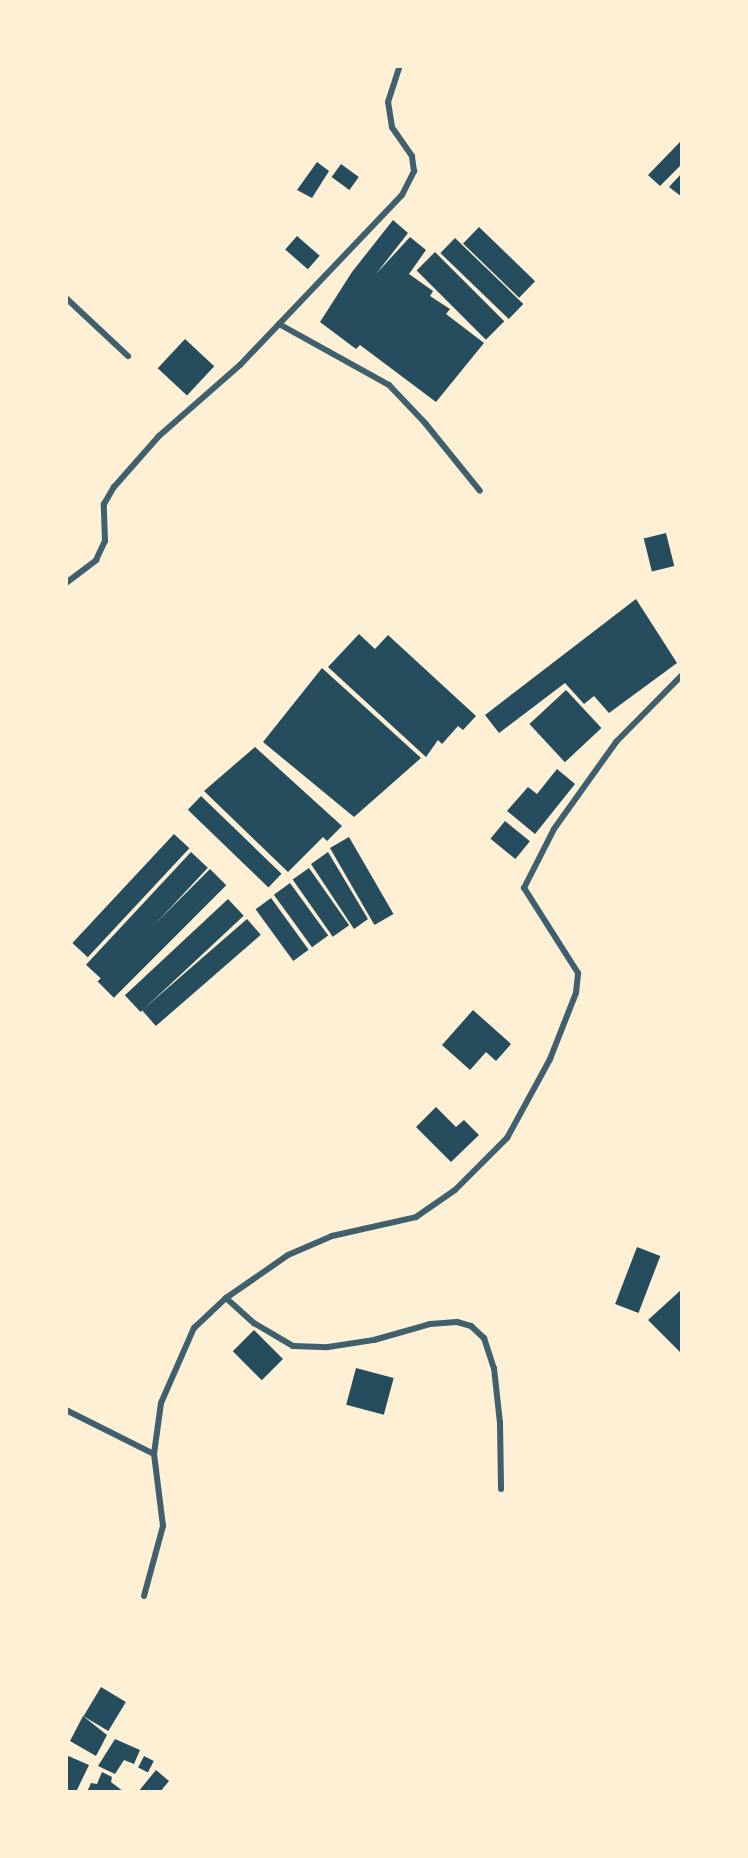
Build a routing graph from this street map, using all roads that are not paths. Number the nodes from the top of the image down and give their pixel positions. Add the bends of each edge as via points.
1 (400, 66) edge
2 (66, 298) edge
3 (279, 324) junction
4 (128, 356) dead end
5 (480, 491) dead end
6 (66, 583) edge
7 (682, 675) edge
8 (226, 1298) junction
9 (66, 1410) edge
10 (154, 1454) junction
11 (501, 1489) dead end
12 (144, 1596) dead end

1 - 3 street via 388,102 392,128 412,156 414,171 402,195
2 - 4 street
3 - 5 street via 388,385 425,423
3 - 6 street via 240,365 159,436 114,487 104,504 105,541 96,560
7 - 8 street via 616,742 554,829 524,888 578,973 576,993 550,1059 507,1138 455,1190 416,1218 332,1236 288,1255
8 - 10 street via 194,1329 175,1363 161,1403
8 - 11 street via 254,1323 293,1346 328,1347 374,1340 430,1324 456,1322 471,1326 484,1338 494,1368
9 - 10 street
10 - 12 street via 163,1526

